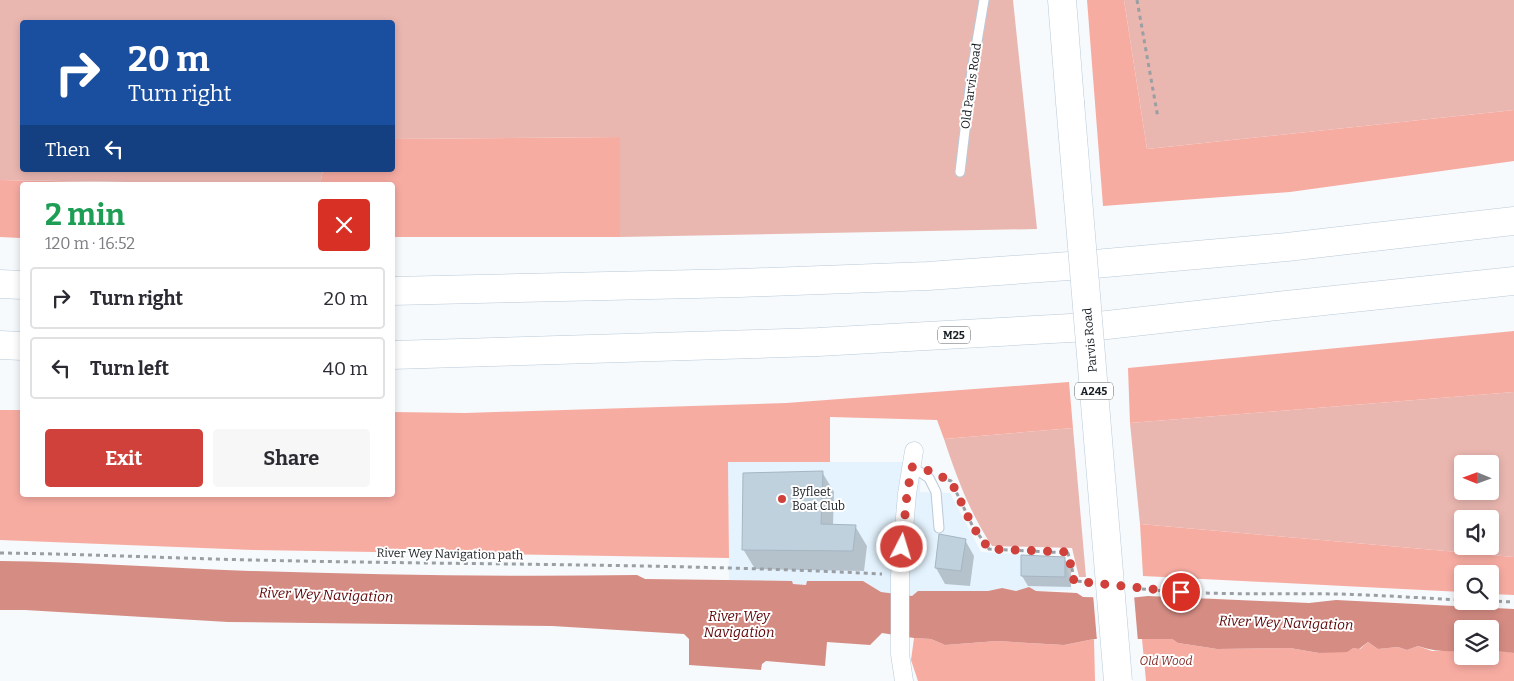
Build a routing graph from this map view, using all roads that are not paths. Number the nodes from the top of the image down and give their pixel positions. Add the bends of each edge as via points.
1 (984, 0) edge
2 (1062, 0) edge
3 (960, 172) dead end
4 (1514, 221) edge
5 (1514, 281) edge
6 (0, 284) edge
7 (20, 285) edge
8 (395, 291) edge
9 (0, 345) edge
10 (20, 346) edge
11 (395, 355) edge
12 (913, 459) joint
13 (939, 528) dead end
14 (904, 681) edge
15 (1118, 681) edge

1 - 3 lane, Old Parvis Road
2 - 15 main road, Parvis Road / A245, bridge
4 - 8 main road via 1287,247 928,276
5 - 11 main road, M25 via 1089,327 818,342
6 - 7 main road
9 - 10 main road
12 - 13 lane via 936,492
12 - 14 street via 900,575 900,654

